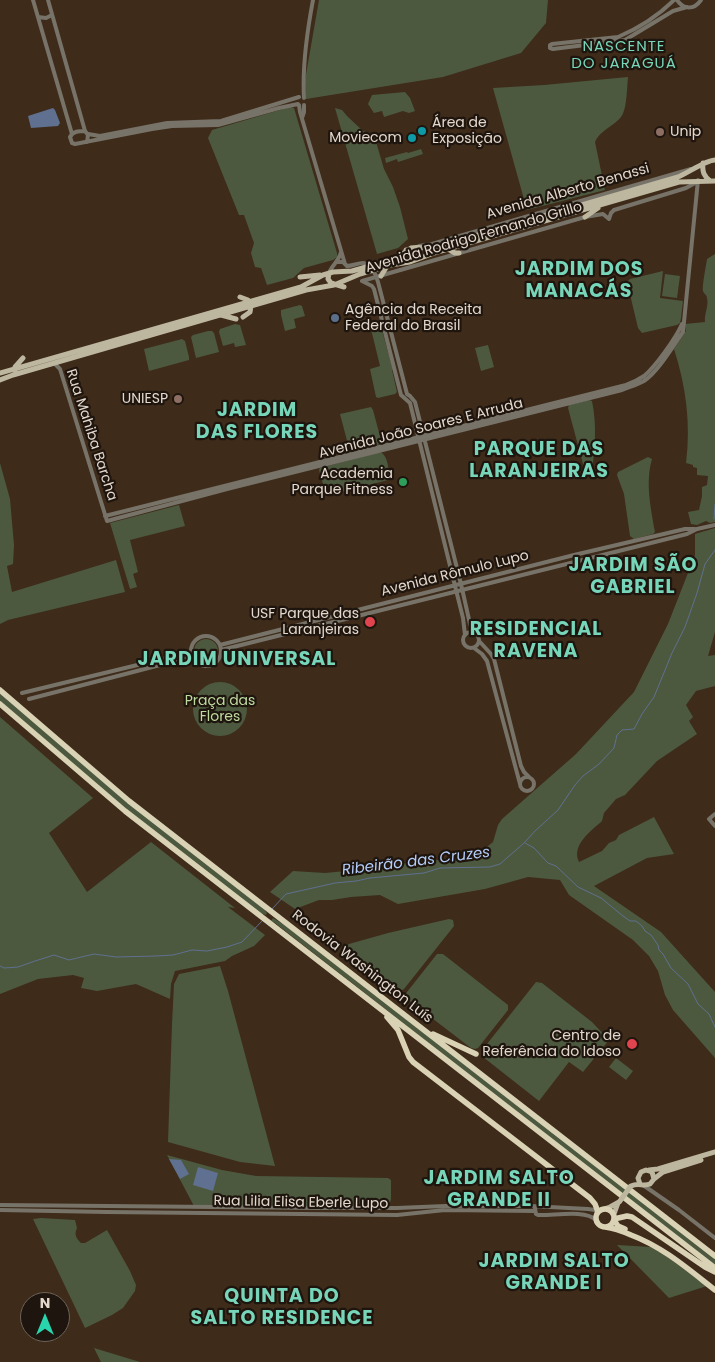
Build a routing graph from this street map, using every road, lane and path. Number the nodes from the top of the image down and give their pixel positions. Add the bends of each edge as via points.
1 (33, 0) edge
2 (48, 0) edge
3 (313, 0) edge
4 (676, 0) edge
5 (701, 0) edge
6 (687, 7) junction
7 (52, 15) junction
8 (38, 17) junction
9 (300, 98) junction
10 (300, 104) junction
11 (86, 132) junction
12 (72, 134) junction
13 (87, 142) junction
14 (715, 160) edge
15 (702, 165) junction
16 (698, 180) junction
17 (710, 181) edge
18 (696, 198) junction
19 (603, 205) junction
20 (585, 217) junction
21 (448, 249) junction
22 (406, 250) junction
23 (341, 252) junction
24 (459, 254) junction
25 (336, 262) junction
26 (410, 262) junction
27 (345, 264) junction
28 (387, 266) junction
29 (371, 268) junction
30 (326, 274) junction
31 (300, 277) dead end
32 (379, 277) junction
33 (334, 285) junction
34 (344, 287) dead end
35 (240, 297) dead end
36 (251, 304) junction
37 (220, 315) junction
38 (243, 317) dead end
39 (236, 319) dead end
40 (23, 358) dead end
41 (52, 361) junction
42 (15, 370) junction
43 (0, 373) edge
44 (0, 380) edge
45 (421, 438) junction
46 (106, 518) joint
47 (713, 525) edge
48 (697, 529) junction
49 (462, 584) junction
50 (456, 586) junction
51 (463, 590) junction
52 (457, 591) junction
53 (474, 632) junction
54 (465, 635) junction
55 (480, 642) junction
56 (220, 645) junction
57 (474, 648) junction
58 (221, 650) junction
59 (191, 652) junction
60 (192, 657) junction
61 (0, 690) edge
62 (22, 693) dead end
63 (29, 699) dead end
64 (0, 704) edge
65 (529, 776) junction
66 (520, 784) junction
67 (715, 814) edge
68 (714, 824) edge
69 (381, 1010) junction
70 (404, 1015) junction
71 (476, 1054) dead end
72 (715, 1154) edge
73 (649, 1170) junction
74 (653, 1181) junction
75 (640, 1183) junction
76 (657, 1194) junction
77 (619, 1201) junction
78 (0, 1205) edge
79 (541, 1206) junction
80 (535, 1208) junction
81 (604, 1209) junction
82 (0, 1210) edge
83 (598, 1212) junction
84 (543, 1215) junction
85 (614, 1218) junction
86 (596, 1220) junction
87 (605, 1228) junction
88 (715, 1238) edge
89 (715, 1256) edge
90 (715, 1270) edge
91 (715, 1286) edge
92 (715, 1290) edge

1 - 8 street
2 - 7 street
3 - 9 street
4 - 6 street
4 - 6 street via 662,12 618,37 552,44 550,48 625,40 673,11
5 - 6 street via 695,6
7 - 8 street
7 - 11 street
8 - 12 street
9 - 10 street
9 - 10 street
9 - 11 street via 221,121 167,123 100,136
10 - 13 street via 218,125 162,127
10 - 23 street
11 - 12 street
11 - 13 street
12 - 13 street via 70,139 74,144
14 - 15 main road
15 - 16 main road
15 - 17 main road
15 - 22 main road via 678,177 446,245
16 - 17 main road
16 - 18 street, Avenida João Soares E Arruda
16 - 19 main road via 679,182
16 - 20 street, Avenida Rodrigo Fernando Grillo via 686,188 614,210 609,219 603,214
17 - 18 street via 702,185
18 - 45 street, Avenida João Soares E Arruda via 683,332 649,377 635,386
19 - 20 main road
19 - 21 main road
20 - 24 street, Avenida Rodrigo Fernando Grillo
21 - 24 main road
21 - 26 main road
22 - 26 main road via 414,253
22 - 29 main road via 395,259
23 - 25 street
23 - 27 street
24 - 32 street, Avenida Rodrigo Fernando Grillo
25 - 27 street
25 - 30 street
26 - 28 main road
27 - 29 street via 362,263
28 - 29 main road
28 - 32 main road
29 - 30 main road
29 - 32 street
29 - 33 main road
30 - 31 main road
30 - 33 main road
30 - 36 main road via 301,287
32 - 45 street via 407,394 415,402
32 - 45 street, Avenida Rodrigo Fernando Grillo via 362,281 374,289 402,396 410,403
33 - 34 main road
33 - 36 main road
35 - 36 main road
36 - 37 main road
36 - 38 main road via 250,312
36 - 41 main road
37 - 39 main road
37 - 41 main road
40 - 42 main road
41 - 42 main road
41 - 44 main road
41 - 46 street, Rua Mahiba Barcha via 60,369
42 - 43 main road
45 - 46 street, Avenida João Soares E Arruda
45 - 49 street
45 - 50 street
47 - 48 street, Avenida Rômulo Lupo
48 - 49 street, Avenida Rômulo Lupo via 667,533
48 - 51 street, Avenida Rômulo Lupo
49 - 50 street, Avenida Rômulo Lupo
49 - 51 street
50 - 52 street
50 - 56 street, Avenida Rômulo Lupo
51 - 52 street, Avenida Rômulo Lupo
51 - 53 street
52 - 54 street
52 - 58 street, Avenida Rômulo Lupo
53 - 54 street
53 - 55 street
54 - 57 street via 464,644
55 - 57 street
55 - 65 street via 494,660 521,766
56 - 58 street
56 - 59 street via 210,637 200,638 193,643
57 - 66 street via 487,661
58 - 60 street via 219,659 207,666 198,664
59 - 60 street
59 - 62 street
60 - 63 street
61 - 70 highway, Rodovia Washington Luís via 129,801
64 - 69 highway, Rodovia Washington Luís via 108,798
65 - 66 street
65 - 66 street via 535,782 532,790 524,791
67 - 68 street via 709,819
69 - 83 highway via 398,1030 414,1062 590,1198
69 - 90 highway, Rodovia Washington Luís
70 - 71 highway via 440,1038
70 - 89 highway, Rodovia Washington Luís
72 - 73 main road
72 - 74 main road via 663,1172
73 - 74 main road
73 - 75 main road via 643,1170 638,1176
74 - 75 main road via 648,1185
74 - 76 street
75 - 76 street
75 - 77 main road, bridge via 631,1187
76 - 88 street
77 - 81 main road
77 - 85 main road
78 - 80 street, Rua Lilia Elisa Eberle Lupo
79 - 80 street
79 - 83 street
79 - 84 street
80 - 82 street, Rua Lilia Elisa Eberle Lupo via 445,1210 397,1215
80 - 84 street, Rua Lilia Elisa Eberle Lupo via 536,1214
81 - 83 highway
81 - 85 highway via 609,1209
83 - 86 highway
84 - 86 street, Rua Lilia Elisa Eberle Lupo via 583,1214
85 - 87 highway via 611,1226
85 - 90 highway via 632,1217 705,1267
85 - 91 highway via 622,1228 670,1252
86 - 87 highway
87 - 92 highway via 619,1230 656,1246

